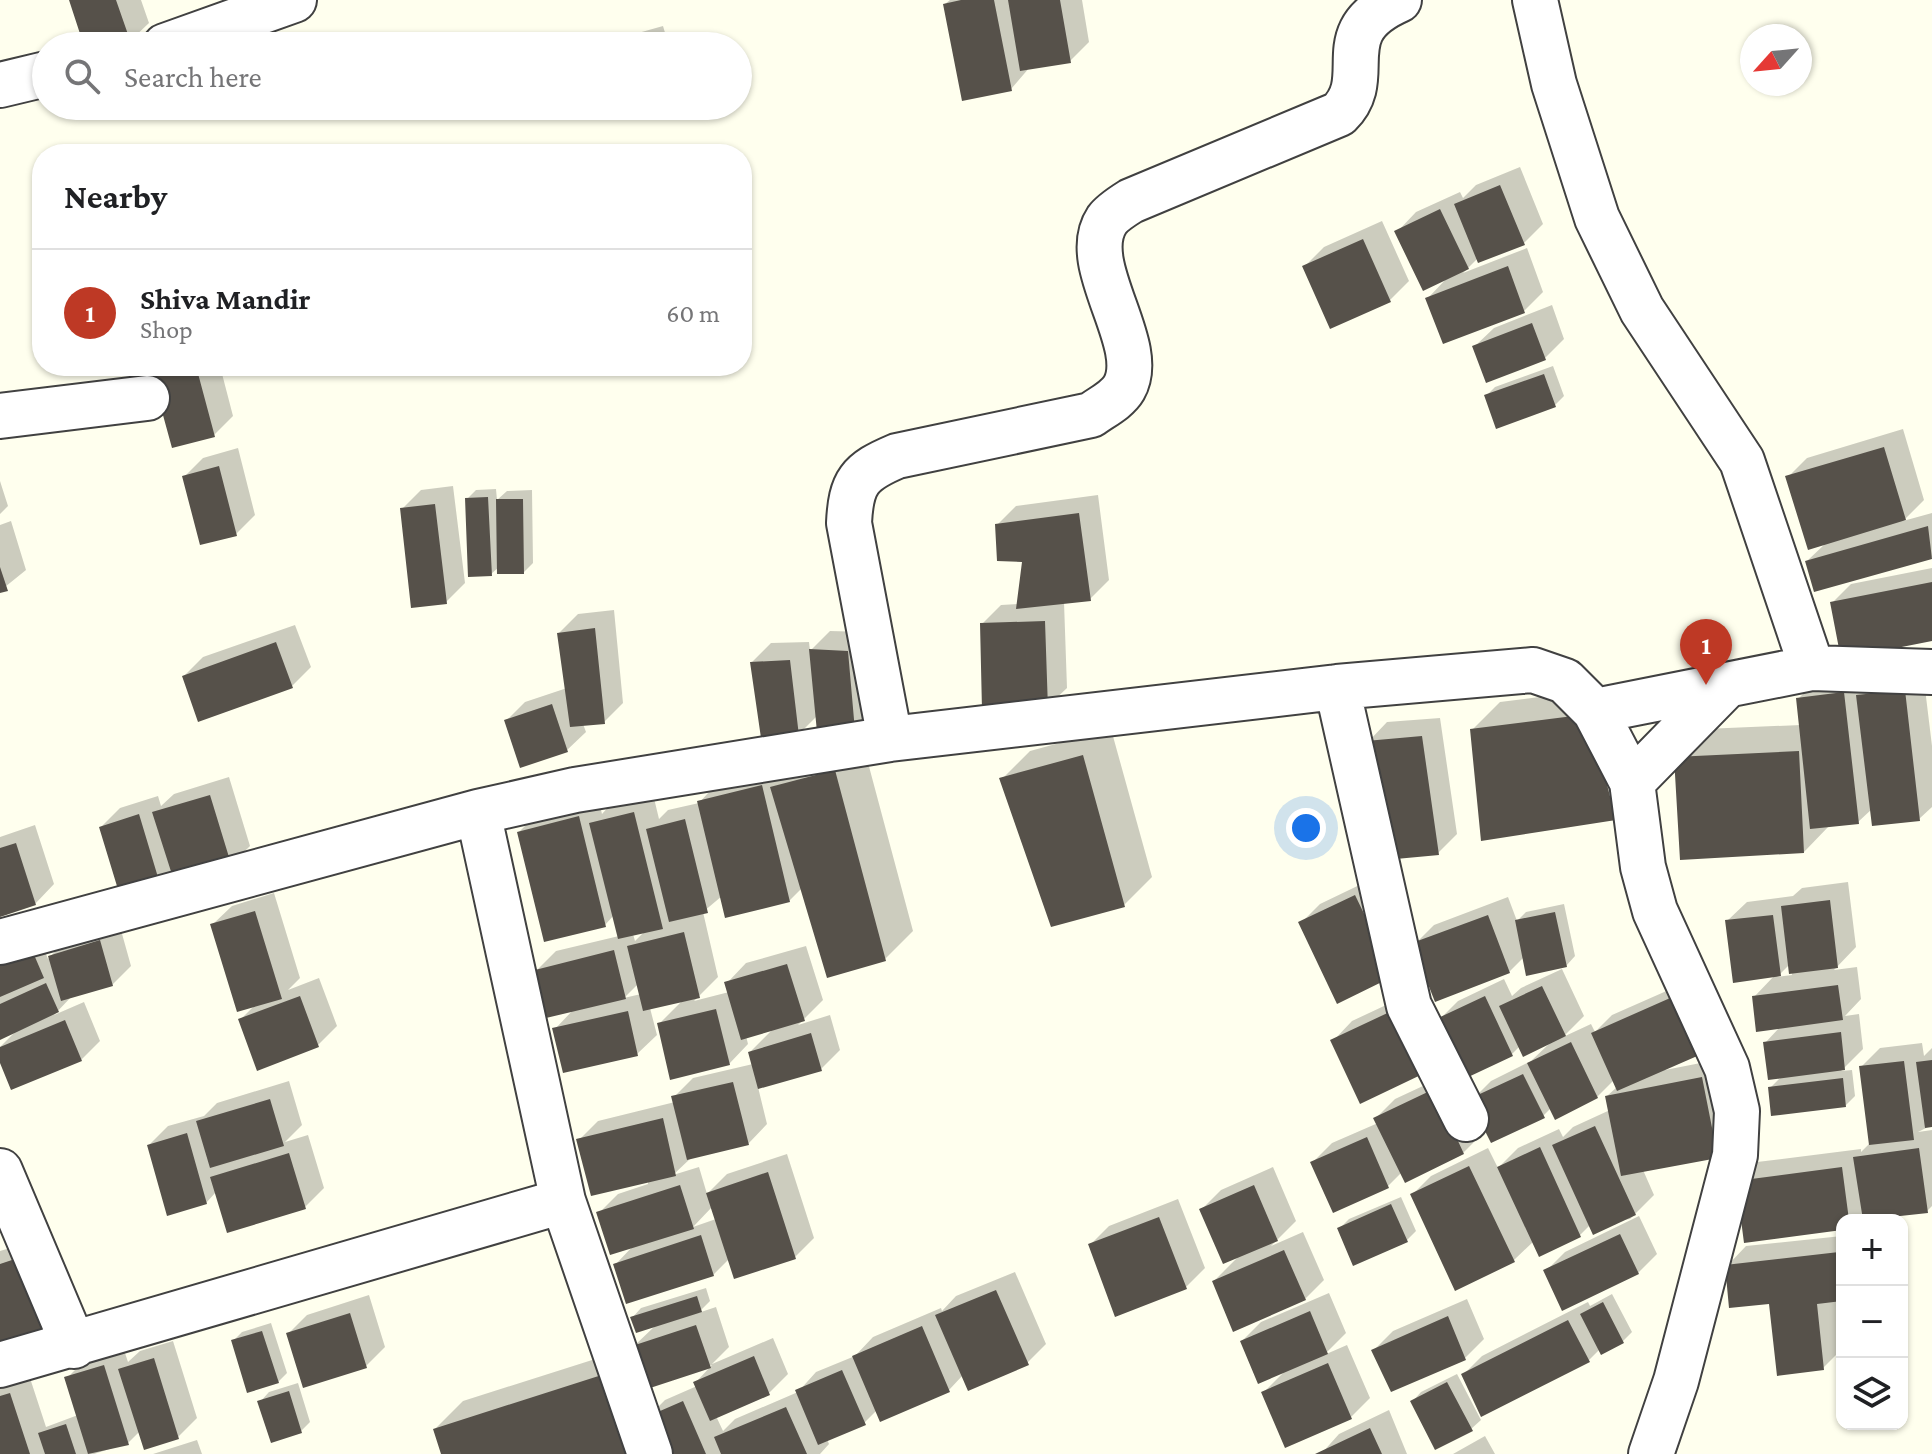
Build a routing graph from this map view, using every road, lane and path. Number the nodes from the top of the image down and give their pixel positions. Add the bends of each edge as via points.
1 (294, 0) edge
2 (1399, 0) edge
3 (1535, 0) edge
4 (204, 32) edge
5 (32, 77) edge
6 (0, 85) edge
7 (147, 398) dead end
8 (0, 416) edge
9 (1812, 668) junction
10 (1932, 672) edge
11 (1727, 685) junction
12 (1337, 687) junction
13 (1595, 711) junction
14 (890, 739) junction
15 (1632, 782) junction
16 (478, 812) junction
17 (0, 942) edge
18 (1466, 1119) dead end
19 (0, 1171) edge
20 (563, 1201) junction
21 (74, 1346) junction
22 (0, 1365) edge
23 (650, 1454) edge
24 (1651, 1454) edge

1 - 4 street
2 - 14 street via 1366,20 1357,39 1354,93 1339,114 1131,201 1107,220 1100,240 1127,353 1128,377 1115,399 1091,415 897,456 860,478 851,495 849,523
3 - 9 street via 1554,84 1597,218 1642,310 1742,461
5 - 6 street
7 - 8 street
9 - 10 street
9 - 11 street
11 - 13 street
11 - 15 street
12 - 13 street via 1533,670 1565,681
12 - 14 street
12 - 18 street via 1409,1006
13 - 15 street
14 - 16 street via 607,784
15 - 24 street via 1643,867 1655,911 1727,1068 1737,1111 1735,1155 1676,1381
16 - 17 street
16 - 20 street
19 - 21 street
20 - 21 street
20 - 23 street
21 - 22 street

